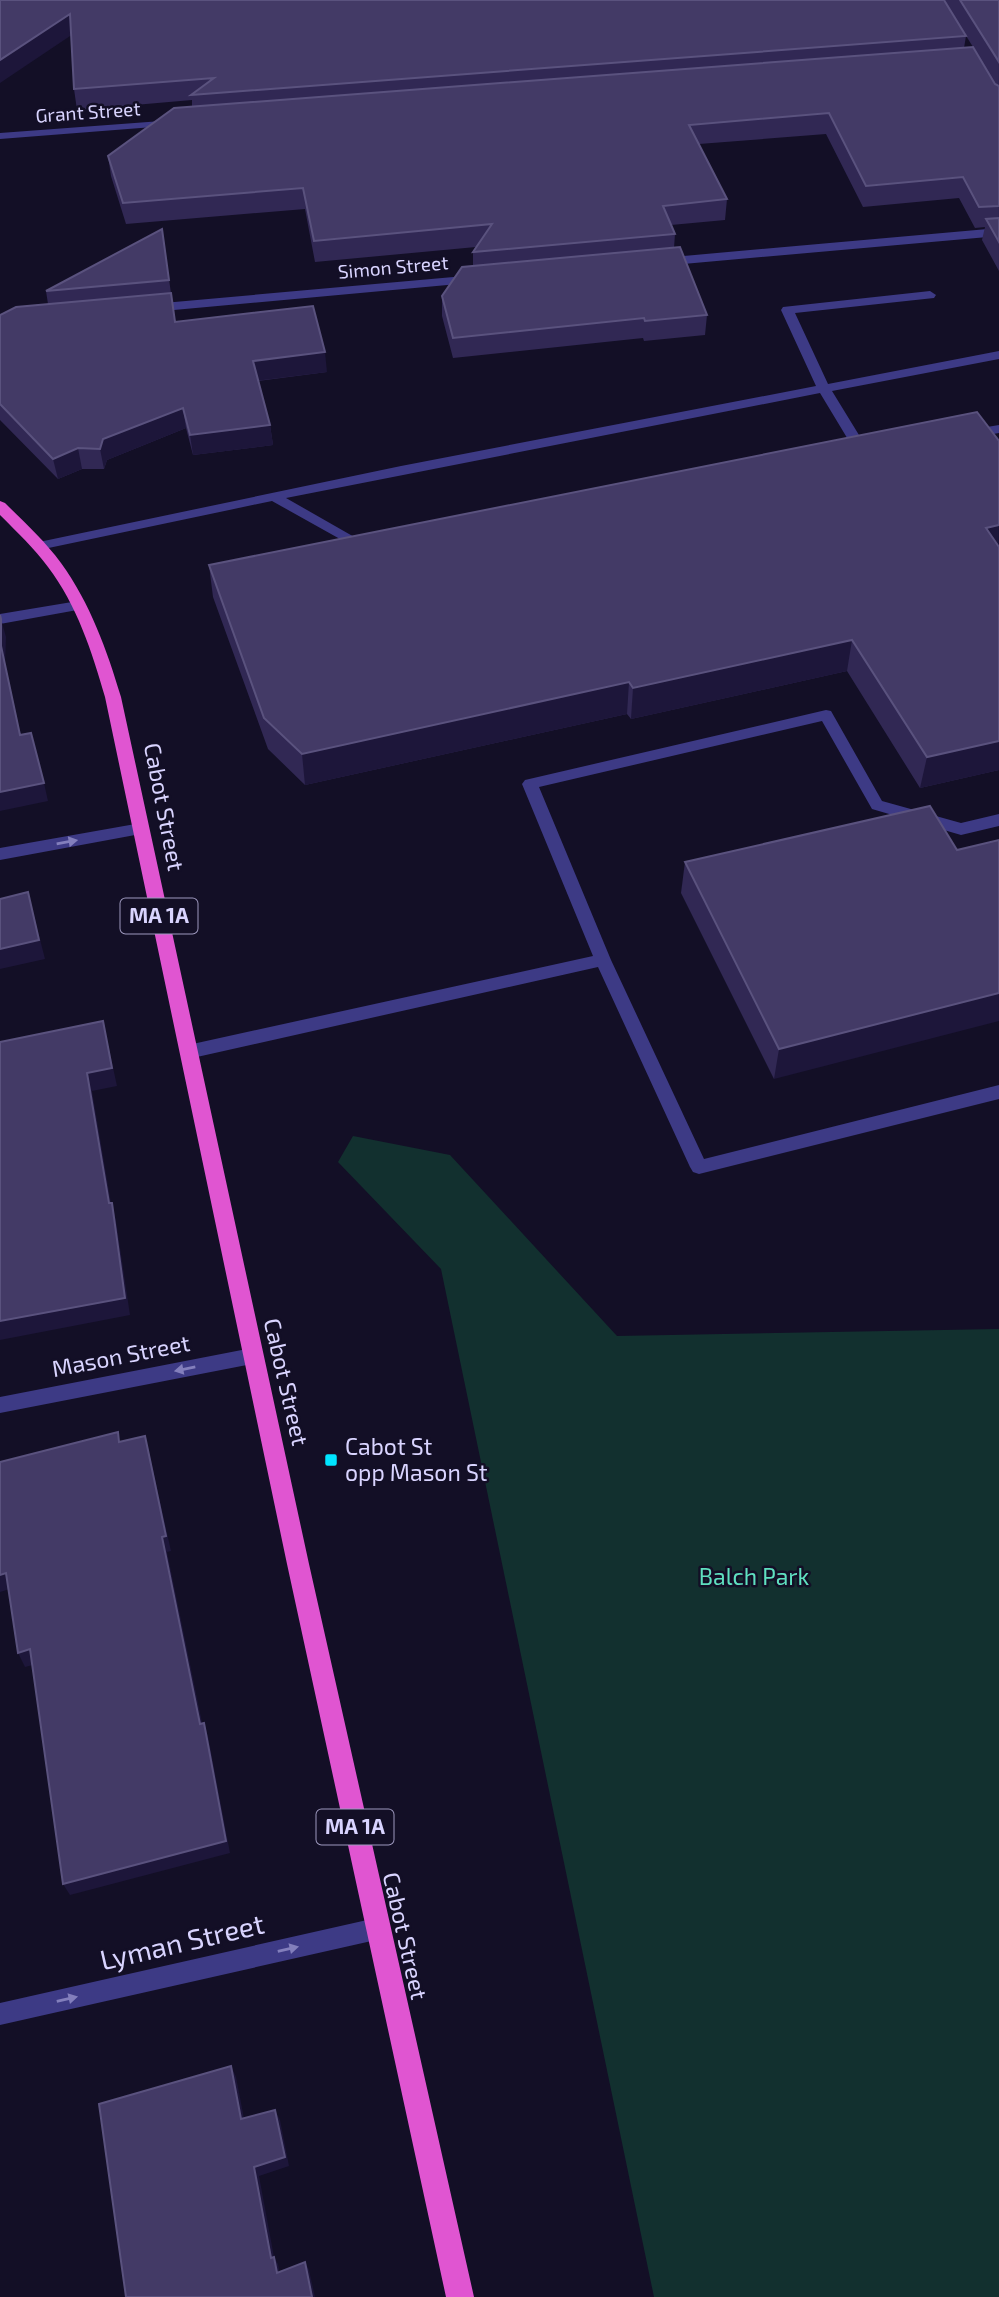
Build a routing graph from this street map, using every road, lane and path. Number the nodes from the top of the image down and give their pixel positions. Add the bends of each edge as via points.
1 (187, 122) edge
2 (0, 136) edge
3 (999, 232) edge
4 (653, 263) edge
5 (487, 278) edge
6 (930, 295) dead end
7 (143, 309) edge
8 (999, 355) edge
9 (824, 389) junction
10 (999, 429) edge
11 (958, 436) edge
12 (863, 453) edge
13 (274, 497) junction
14 (0, 506) edge
15 (39, 546) junction
16 (375, 550) edge
17 (78, 606) junction
18 (0, 619) edge
19 (999, 820) edge
20 (141, 829) junction
21 (0, 854) edge
22 (603, 960) junction
23 (188, 1052) junction
24 (999, 1093) edge
25 (252, 1356) junction
26 (0, 1405) edge
27 (376, 1929) junction
28 (0, 2014) edge
29 (460, 2297) edge

1 - 2 street, Grant Street
3 - 4 street
5 - 7 street, Simon Street
6 - 9 street via 787,310
8 - 9 street
9 - 12 street
9 - 13 street
10 - 11 street
13 - 15 street
13 - 16 street
14 - 15 highway, Cabot Street / MA 1A
15 - 17 highway, Cabot Street / MA 1A via 60,571
17 - 18 street
17 - 20 highway, Cabot Street / MA 1A via 127,747
19 - 22 street via 961,829 877,805 826,715 530,784
21 -> 20 street
20 - 23 highway, Cabot Street / MA 1A
22 - 23 street
22 - 24 street via 699,1167
23 - 25 highway, Cabot Street / MA 1A
25 -> 26 street, Mason Street
25 - 27 highway, Cabot Street / MA 1A
28 -> 27 street, Lyman Street
27 - 29 highway, Cabot Street / MA 1A

